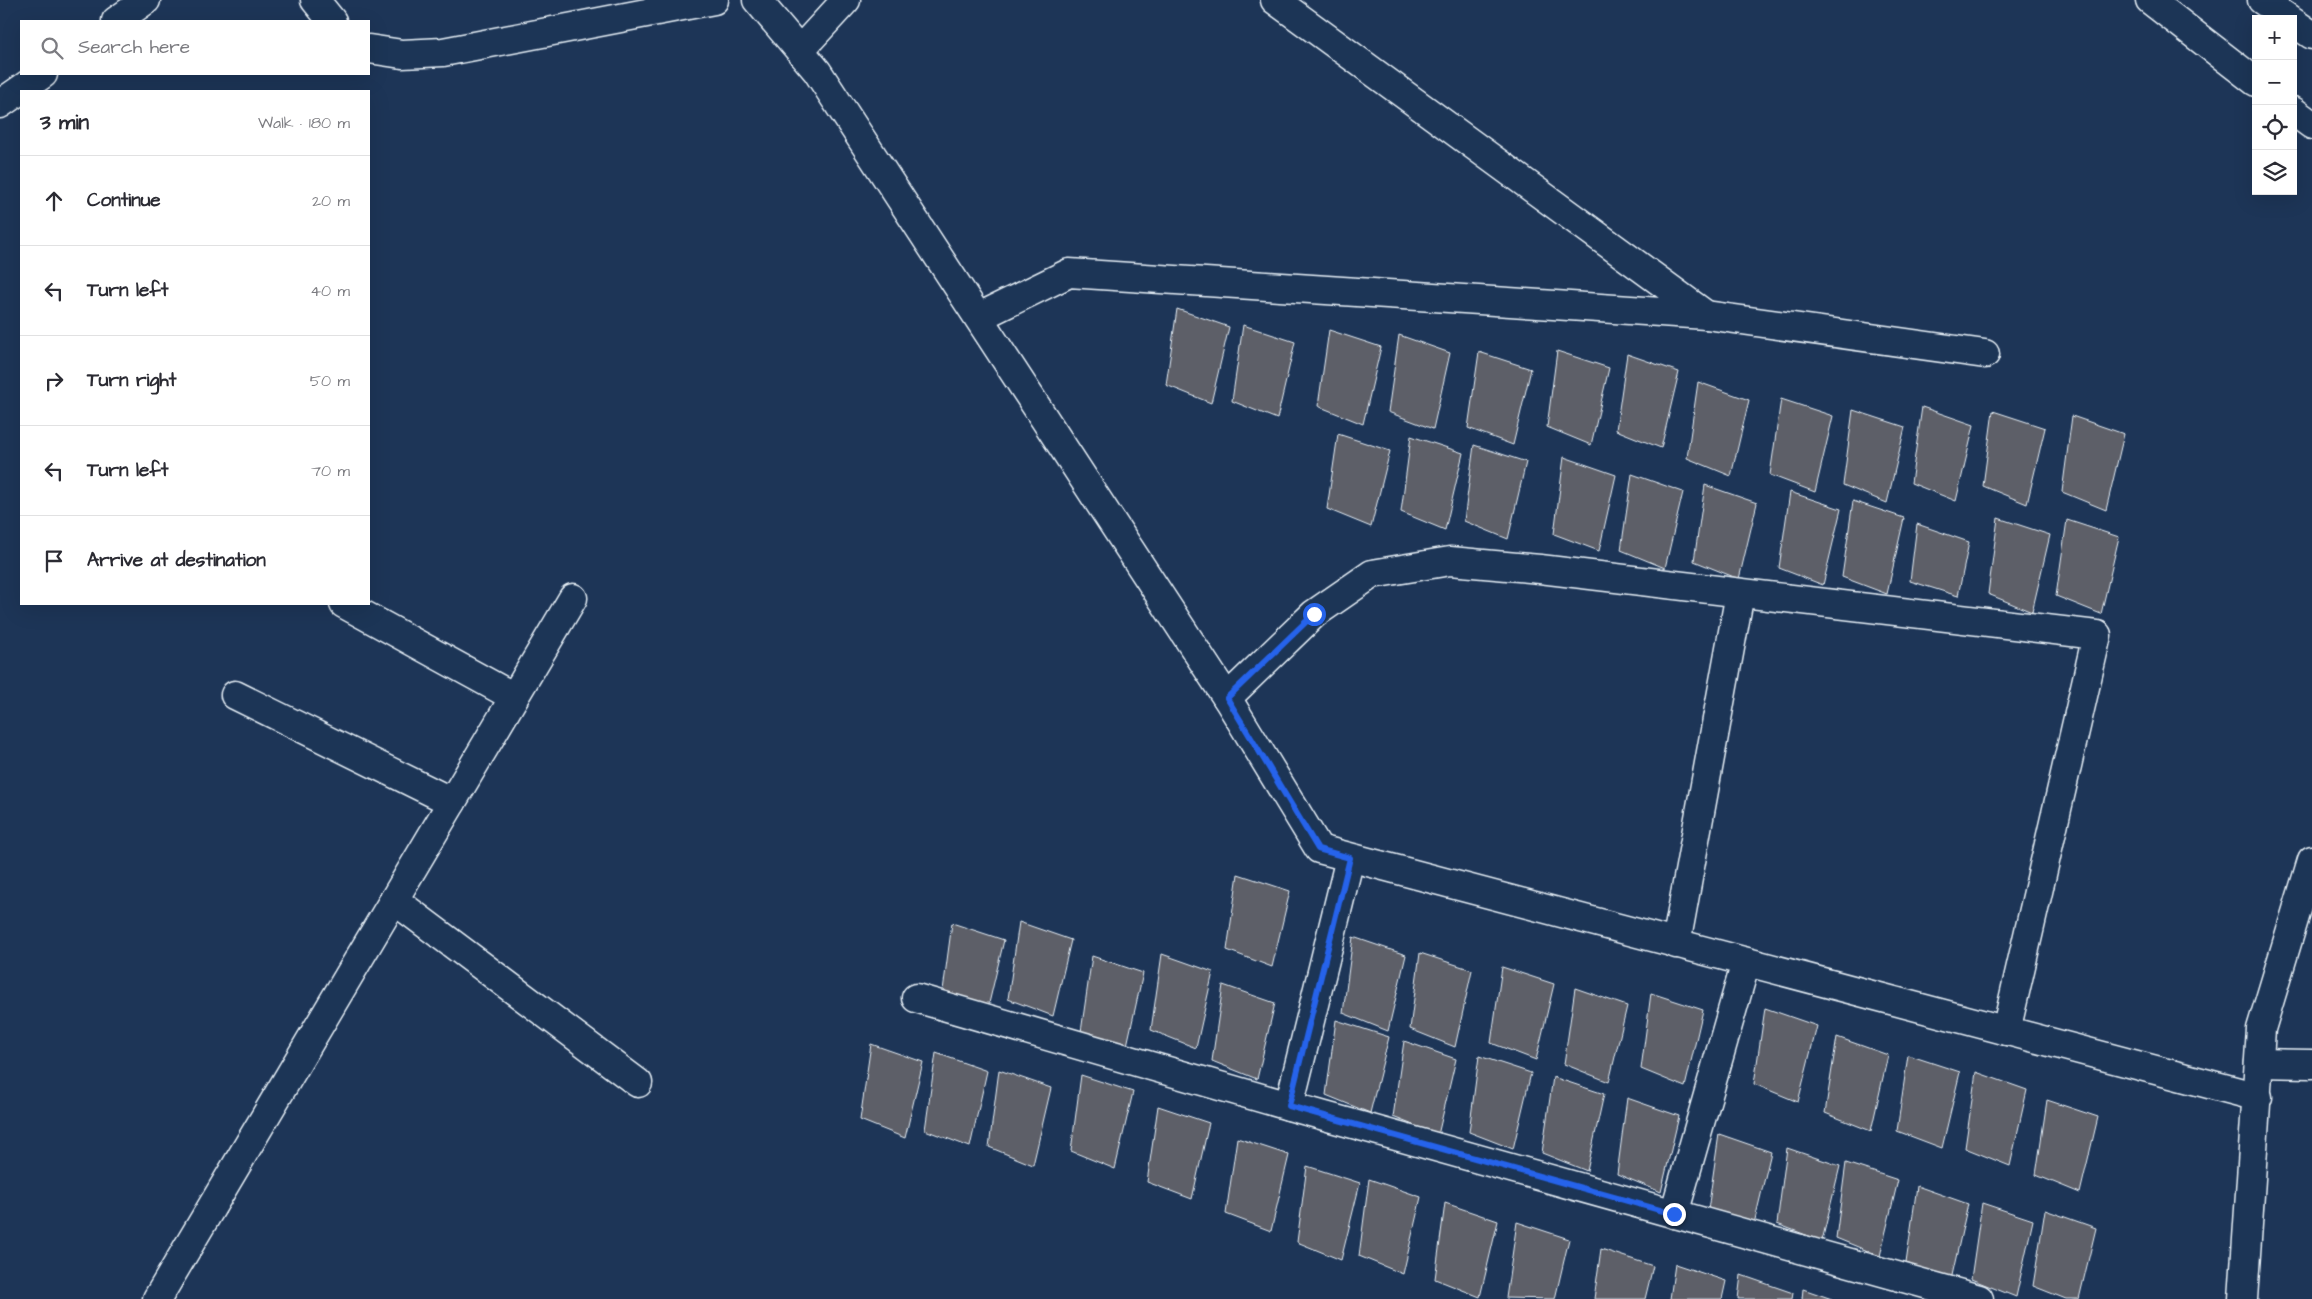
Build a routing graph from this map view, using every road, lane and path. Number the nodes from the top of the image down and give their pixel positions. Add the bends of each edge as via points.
1 (146, 0) edge
2 (315, 0) edge
3 (714, 0) edge
4 (757, 0) edge
5 (846, 0) edge
6 (1275, 0) edge
7 (2150, 0) edge
8 (2262, 0) edge
9 (2283, 15) edge
10 (117, 20) edge
11 (331, 20) edge
12 (2297, 25) edge
13 (2312, 35) edge
14 (370, 49) edge
15 (800, 50) junction
16 (42, 75) edge
17 (2252, 79) edge
18 (20, 90) edge
19 (20, 90) edge
20 (0, 104) edge
21 (2297, 114) edge
22 (2312, 126) edge
23 (1706, 315) junction
24 (979, 318) junction
25 (1984, 354) dead end
26 (1740, 593) junction
27 (573, 598) dead end
28 (346, 605) edge
29 (235, 695) dead end
30 (514, 697) junction
31 (1227, 698) junction
32 (452, 802) junction
33 (1350, 858) junction
34 (2312, 860) edge
35 (394, 900) junction
36 (1676, 944) junction
37 (1746, 962) junction
38 (916, 998) dead end
39 (2006, 1031) junction
40 (2259, 1064) junction
41 (2312, 1064) edge
42 (638, 1083) dead end
43 (2258, 1097) junction
44 (1289, 1106) junction
45 (1674, 1214) junction
46 (1953, 1295) edge
47 (158, 1299) edge
48 (1979, 1299) edge
49 (2243, 1299) edge

1 - 10 main road
2 - 11 main road
3 - 14 main road via 443,52 402,54
4 - 15 main road
5 - 15 main road
6 - 23 main road
7 - 17 main road
8 - 9 main road
12 - 13 main road
15 - 24 main road
16 - 18 main road
19 - 20 main road
21 - 22 main road
23 - 24 main road via 1069,274
23 - 25 main road
24 - 31 main road
26 - 31 main road via 1450,561 1372,574 1314,614
26 - 36 main road
26 - 39 main road via 2097,635
27 - 30 main road
28 - 30 main road
29 - 32 main road
30 - 32 main road
31 - 33 main road via 1318,849
32 - 35 main road
33 - 36 main road
33 - 44 main road
34 - 40 main road via 2261,1029
35 - 42 main road
35 - 47 main road
36 - 37 main road
37 - 39 main road
37 - 45 main road
38 - 44 main road
39 - 43 main road
40 - 41 main road
40 - 43 main road
43 - 49 main road
44 - 45 main road
45 - 46 main road
46 - 48 main road

